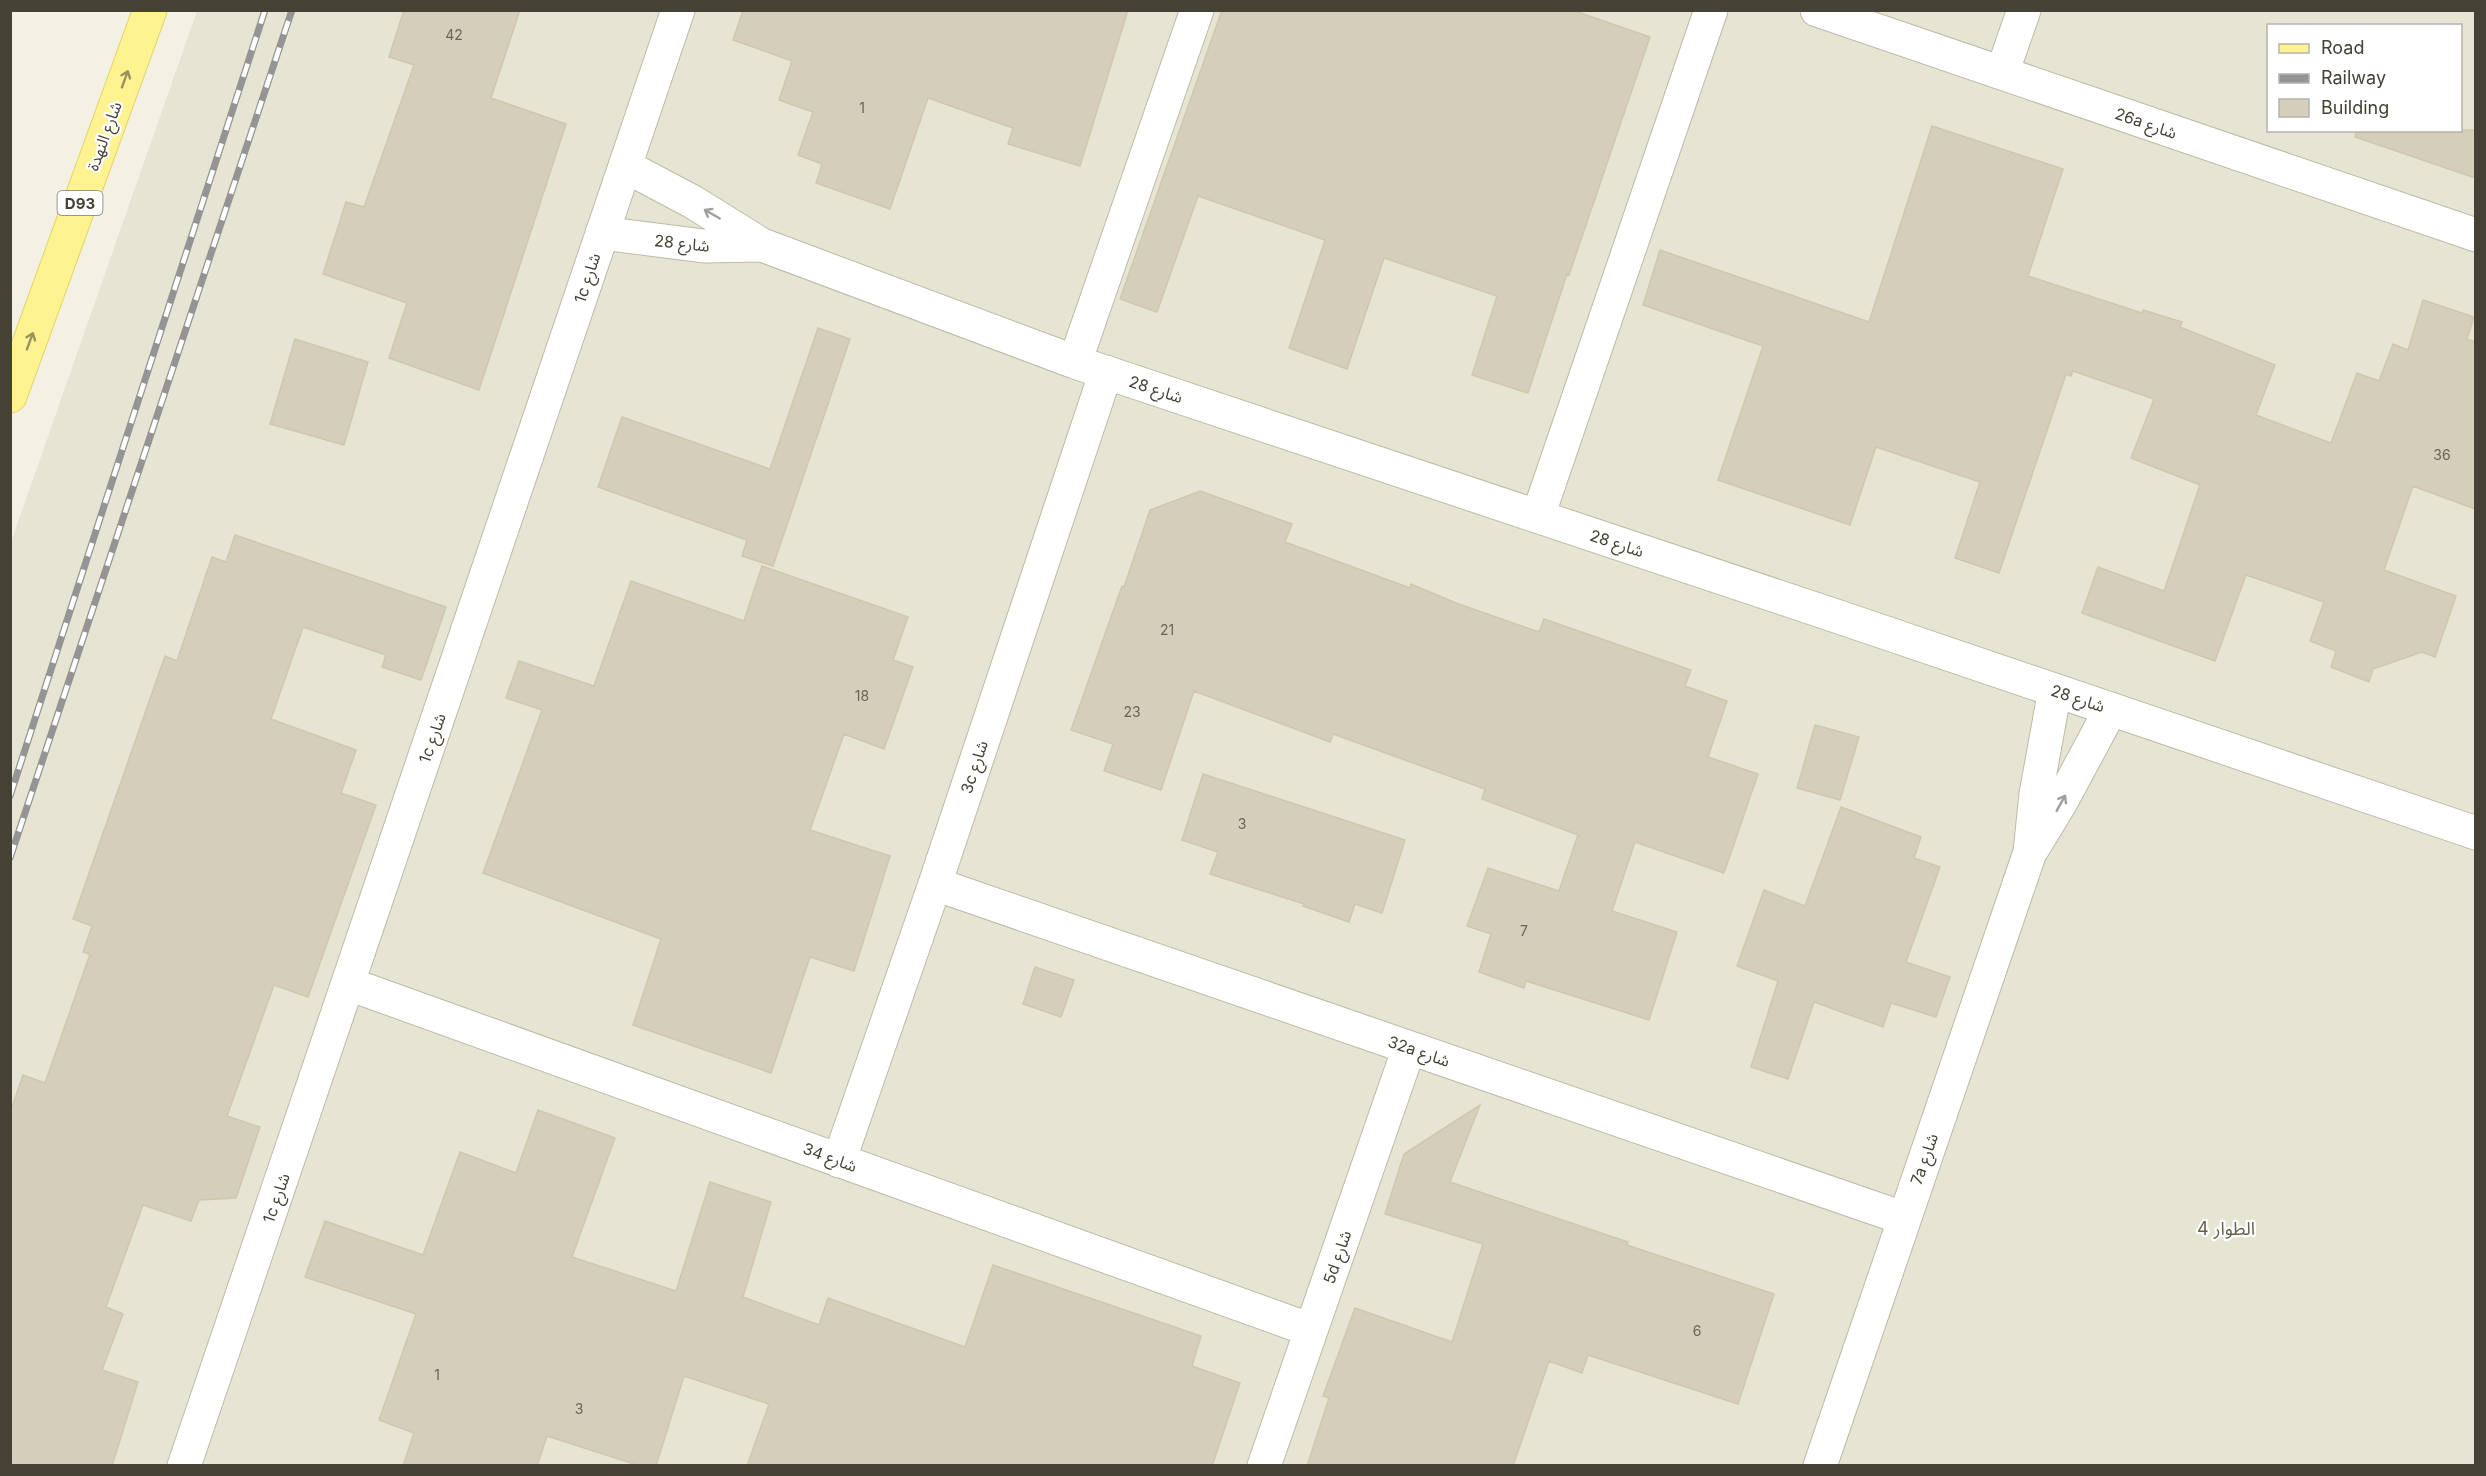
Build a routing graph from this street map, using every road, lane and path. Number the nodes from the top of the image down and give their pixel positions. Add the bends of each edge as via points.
1 (150, 10) edge
2 (678, 10) edge
3 (1197, 10) edge
4 (1711, 10) edge
5 (1817, 10) edge
6 (2024, 10) edge
7 (2002, 73) junction
8 (625, 166) junction
9 (602, 233) junction
10 (2475, 235) edge
11 (762, 245) junction
12 (1075, 362) junction
13 (1106, 372) junction
14 (10, 396) edge
15 (1538, 516) junction
16 (2055, 690) junction
17 (2111, 709) junction
18 (2475, 833) edge
19 (2030, 852) junction
20 (935, 884) junction
21 (349, 984) junction
22 (1409, 1048) junction
23 (839, 1161) junction
24 (1903, 1218) junction
25 (1311, 1330) junction
26 (184, 1466) edge
27 (1264, 1466) edge
28 (1820, 1466) edge

14 -> 1 main road, شارع النهدة / D93
2 - 8 street, 1c شارع
3 - 12 street
4 - 15 street
5 - 7 street, 26a شارع
6 - 7 street
7 - 10 street, 26a شارع
8 - 9 street, 1c شارع
11 -> 8 street, شارع 28
9 - 11 street, شارع 28 via 704,246
9 - 21 street, 1c شارع
11 - 12 street, شارع 28
12 - 13 street, شارع 28
13 - 15 street, شارع 28
13 - 20 street, 3c شارع
15 - 16 street, شارع 28
16 - 17 street, شارع 28
16 - 19 street, 7a شارع
17 - 18 street, شارع 28
19 -> 17 street, 7a شارع
19 - 24 street, 7a شارع
20 - 22 street, 32a شارع
20 - 23 street, 3c شارع
21 - 23 street, شارع 34
21 - 26 street, 1c شارع
22 - 24 street, 32a شارع
22 - 25 street, 5d شارع
23 - 25 street, شارع 34
24 - 28 street, 7a شارع
25 - 27 street, 5d شارع

